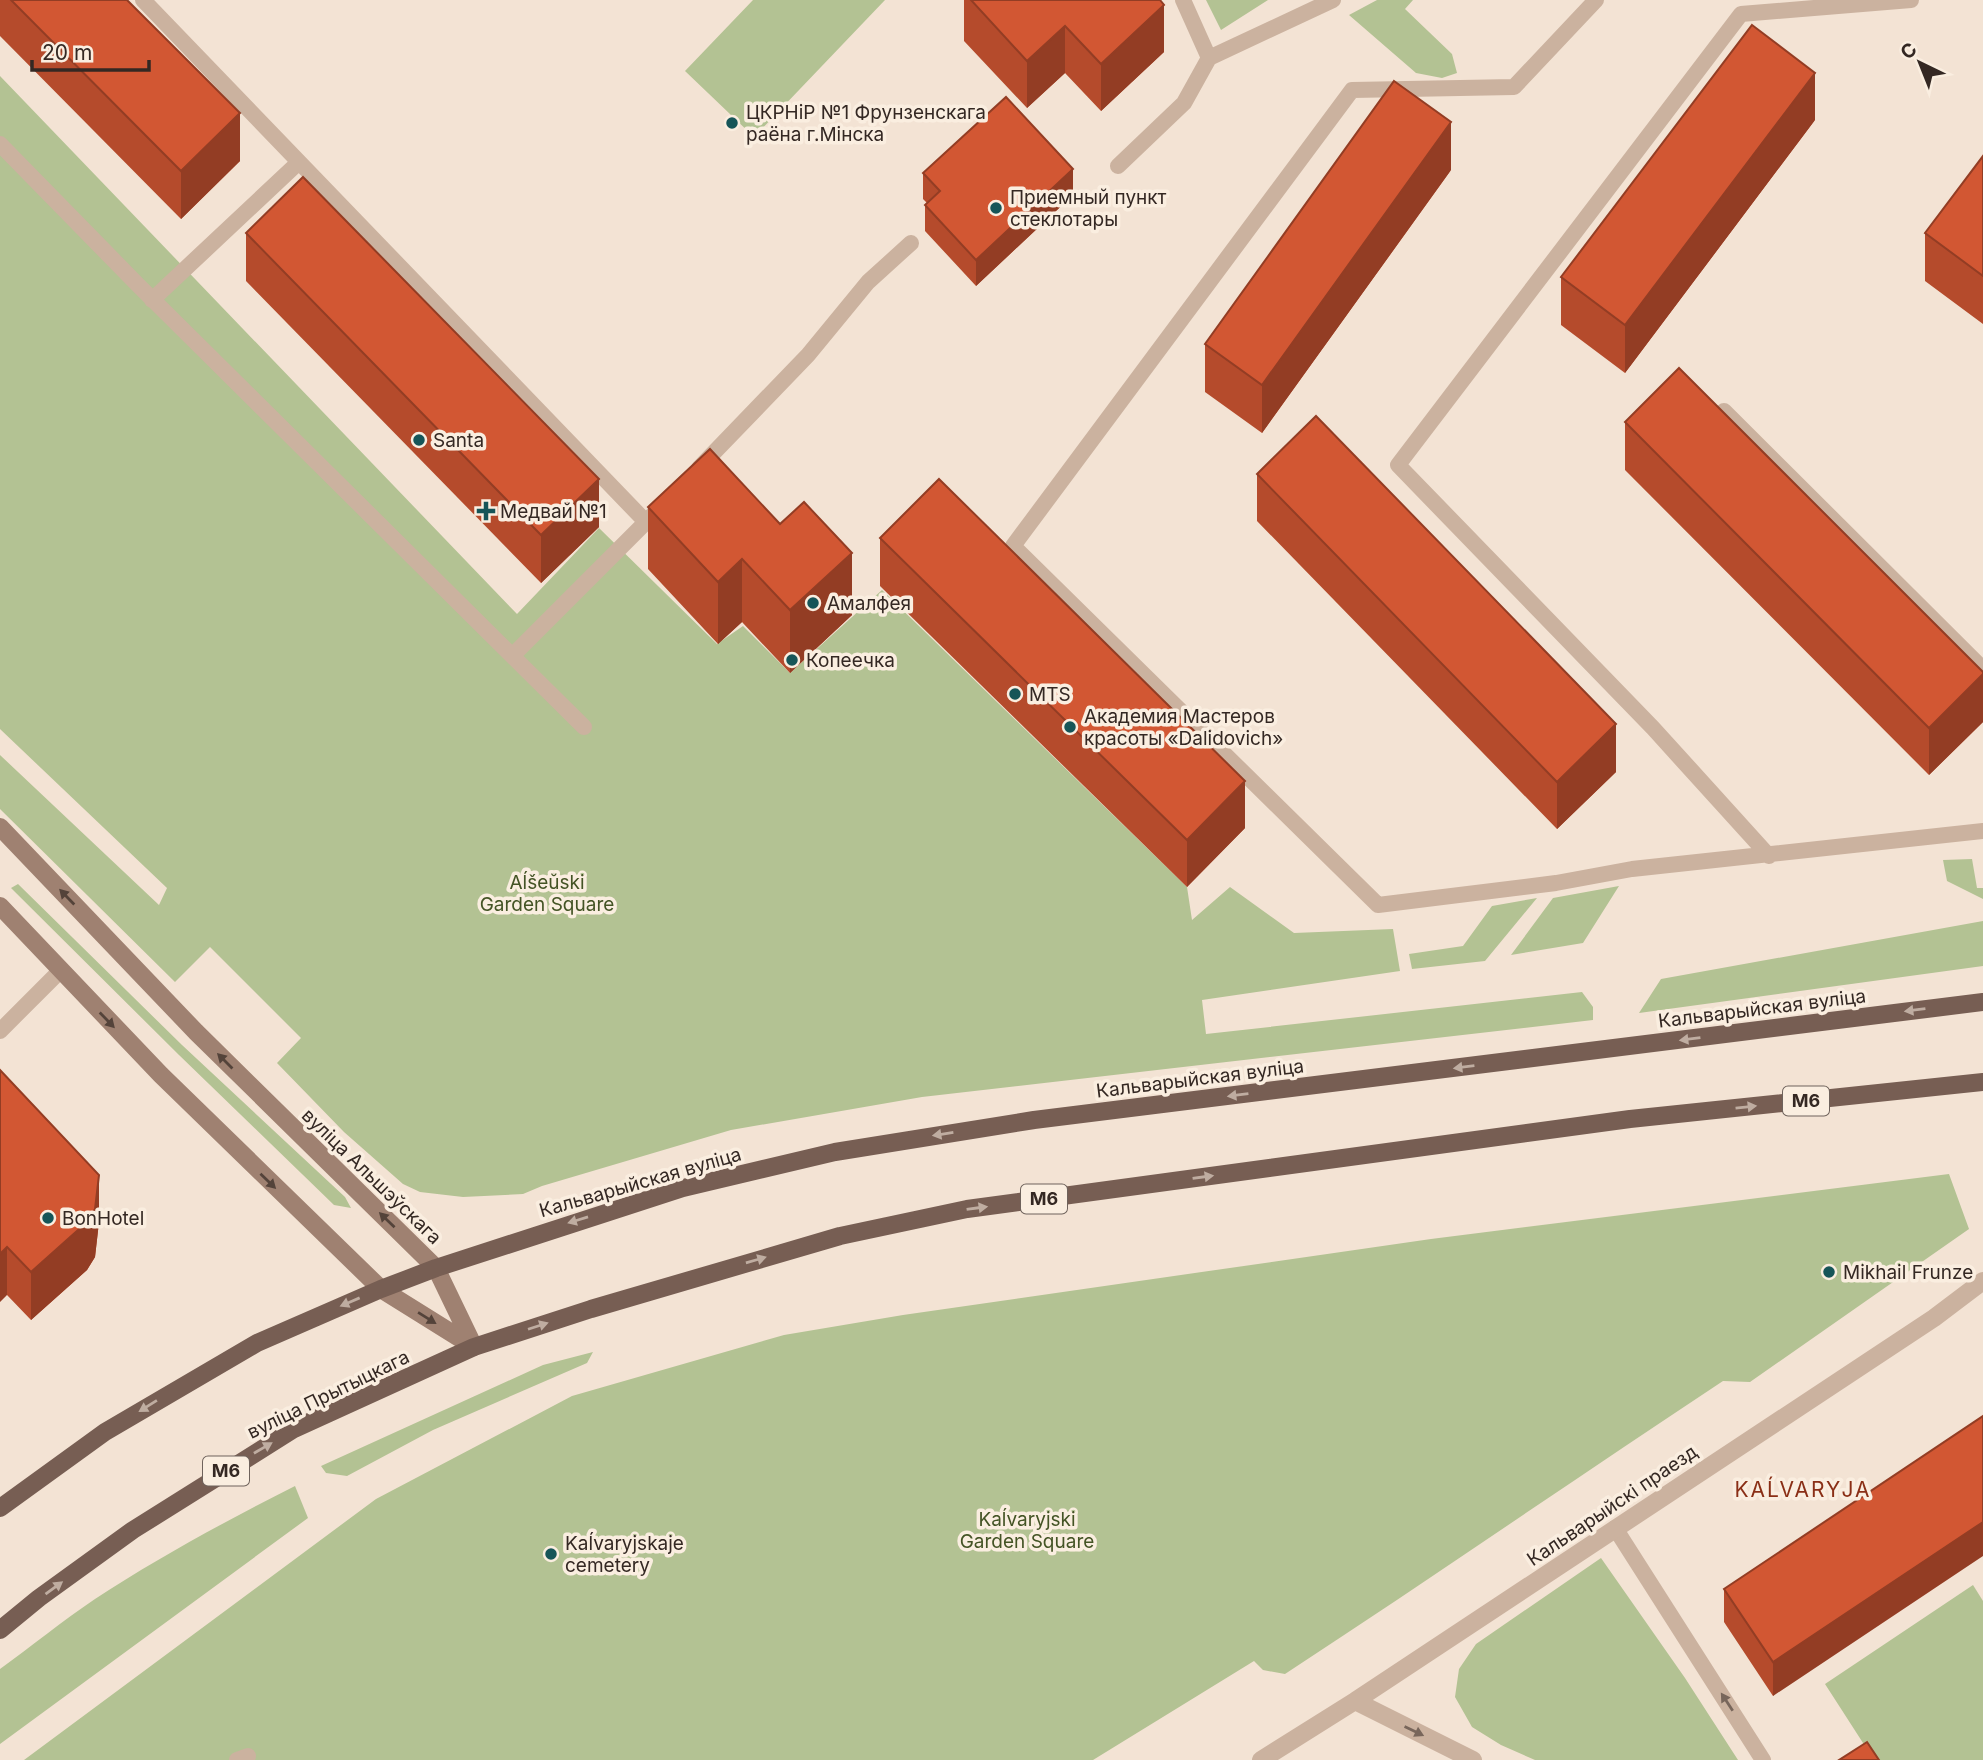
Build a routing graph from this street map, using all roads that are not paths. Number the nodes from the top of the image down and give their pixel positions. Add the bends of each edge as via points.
1 (143, 0) edge
2 (1184, 0) edge
3 (1333, 0) edge
4 (1911, 0) edge
5 (1589, 2) edge
6 (1209, 58) junction
7 (0, 144) edge
8 (299, 162) junction
9 (1118, 166) dead end
10 (911, 243) dead end
11 (152, 300) junction
12 (1724, 411) edge
13 (688, 479) edge
14 (671, 496) edge
15 (646, 522) junction
16 (513, 655) junction
17 (1983, 669) edge
18 (584, 727) dead end
19 (0, 827) edge
20 (1983, 831) edge
21 (1769, 856) junction
22 (0, 906) edge
23 (60, 971) junction
24 (1983, 1002) edge
25 (0, 1031) edge
26 (1983, 1082) edge
27 (436, 1268) junction
28 (1983, 1281) edge
29 (381, 1289) junction
30 (474, 1347) junction
31 (0, 1508) edge
32 (1615, 1528) junction
33 (0, 1630) edge
34 (1355, 1701) junction
35 (1261, 1760) edge
36 (1473, 1760) edge
37 (1763, 1760) edge

1 - 8 lane
2 - 6 lane
3 - 6 lane
4 - 21 lane via 1741,14 1398,465 1653,727
5 - 21 lane via 1514,87 1352,90 1013,546 1378,905 1632,869
6 - 9 lane via 1184,103
7 - 11 lane
8 - 11 lane
8 - 15 lane
10 - 13 lane via 868,282 808,355
11 - 16 lane
12 - 17 lane
14 - 15 lane
15 - 16 lane
16 - 18 lane
27 -> 19 main road, вуліца Альшэўскага via 196,1032
20 - 21 lane
22 - 23 main road
23 - 25 lane
23 -> 29 main road
24 -> 27 main road, Кальварыйская вуліца via 1034,1120 835,1152 682,1188
30 -> 26 main road, М6 via 841,1236 967,1209 1630,1119
27 - 29 main road
27 - 30 main road, вуліца Альшэўскага
28 - 32 street, Кальварыйскі праезд
29 -> 30 main road
29 -> 31 main road via 257,1343 176,1388 105,1432
33 -> 30 main road, вуліца Прытыцкага / М6 via 133,1530 247,1457 294,1429
32 - 34 street, Кальварыйскі праезд
37 -> 32 lane
34 - 35 street, Кальварыйскі праезд
34 -> 36 street

